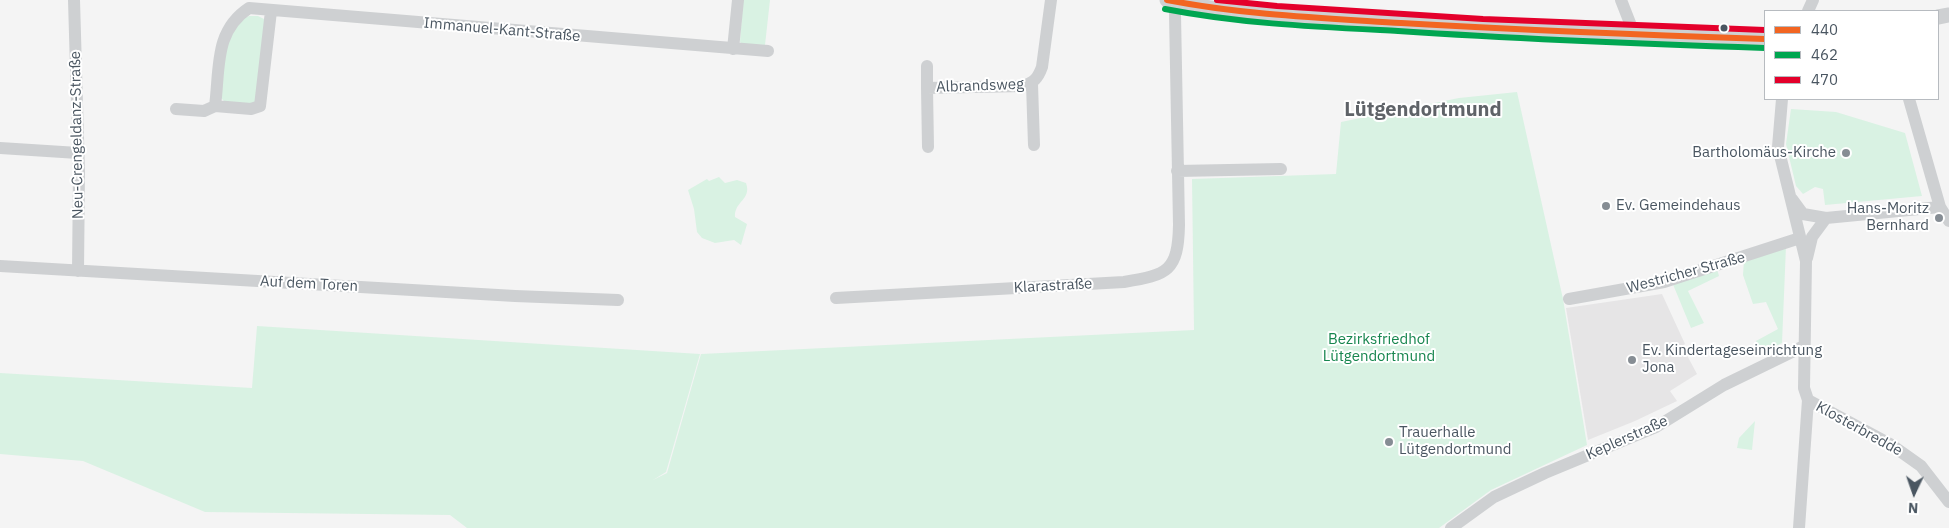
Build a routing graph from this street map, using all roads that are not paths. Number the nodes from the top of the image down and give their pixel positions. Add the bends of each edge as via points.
1 (74, 0) edge
2 (738, 0) edge
3 (1051, 0) edge
4 (1621, 0) edge
5 (1172, 1) edge
6 (249, 4) edge
7 (271, 10) junction
8 (1631, 34) junction
9 (1764, 39) edge
10 (733, 49) junction
11 (768, 51) dead end
12 (927, 66) dead end
13 (1032, 84) junction
14 (927, 88) junction
15 (1782, 100) edge
16 (1909, 100) edge
17 (215, 106) junction
18 (176, 109) dead end
19 (1034, 144) dead end
20 (928, 147) dead end
21 (0, 148) edge
22 (78, 153) junction
23 (1281, 169) dead end
24 (1177, 171) junction
25 (1787, 190) junction
26 (1940, 207) junction
27 (1826, 218) junction
28 (1949, 221) edge
29 (1800, 238) junction
30 (1806, 261) junction
31 (0, 266) edge
32 (78, 271) junction
33 (836, 298) dead end
34 (618, 300) dead end
35 (1568, 300) dead end
36 (1804, 346) junction
37 (1808, 400) junction
38 (1949, 502) edge
39 (1451, 528) edge
40 (1799, 528) edge

1 - 22 street, Neu-Crengeldanz-Straße
2 - 10 street
3 - 13 street, Albrandsweg via 1042,67
4 - 8 street
5 - 8 street via 1255,13
5 - 24 street, Klarastraße via 1175,14
6 - 7 street, Immanuel-Kant-Straße
6 - 17 street, Immanuel-Kant-Straße via 223,38
7 - 10 street, Immanuel-Kant-Straße
7 - 17 street via 260,106 251,109
8 - 9 street
10 - 11 street, Immanuel-Kant-Straße
12 - 14 street, Albrandsweg
13 - 14 street, Albrandsweg
13 - 19 street, Albrandsweg
14 - 20 street, Albrandsweg
15 - 25 street via 1778,147
16 - 26 street
17 - 18 street via 204,111
21 - 22 street
22 - 32 street, Neu-Crengeldanz-Straße
23 - 24 street
24 - 33 street, Klarastraße via 1178,248 1170,267 1158,275 1124,282
25 - 27 street via 1803,214
25 - 29 street
26 - 27 street
26 - 28 street
27 - 30 street via 1812,236
29 - 30 street
29 - 35 street, Westricher Straße via 1664,282
30 - 36 street
31 - 32 street, Auf dem Toren
32 - 34 street, Auf dem Toren
36 - 37 street via 1804,388
36 - 39 street, Keplerstraße via 1724,385 1656,428 1494,497
37 - 38 street, Klosterbredde via 1890,444 1921,466
37 - 40 street

